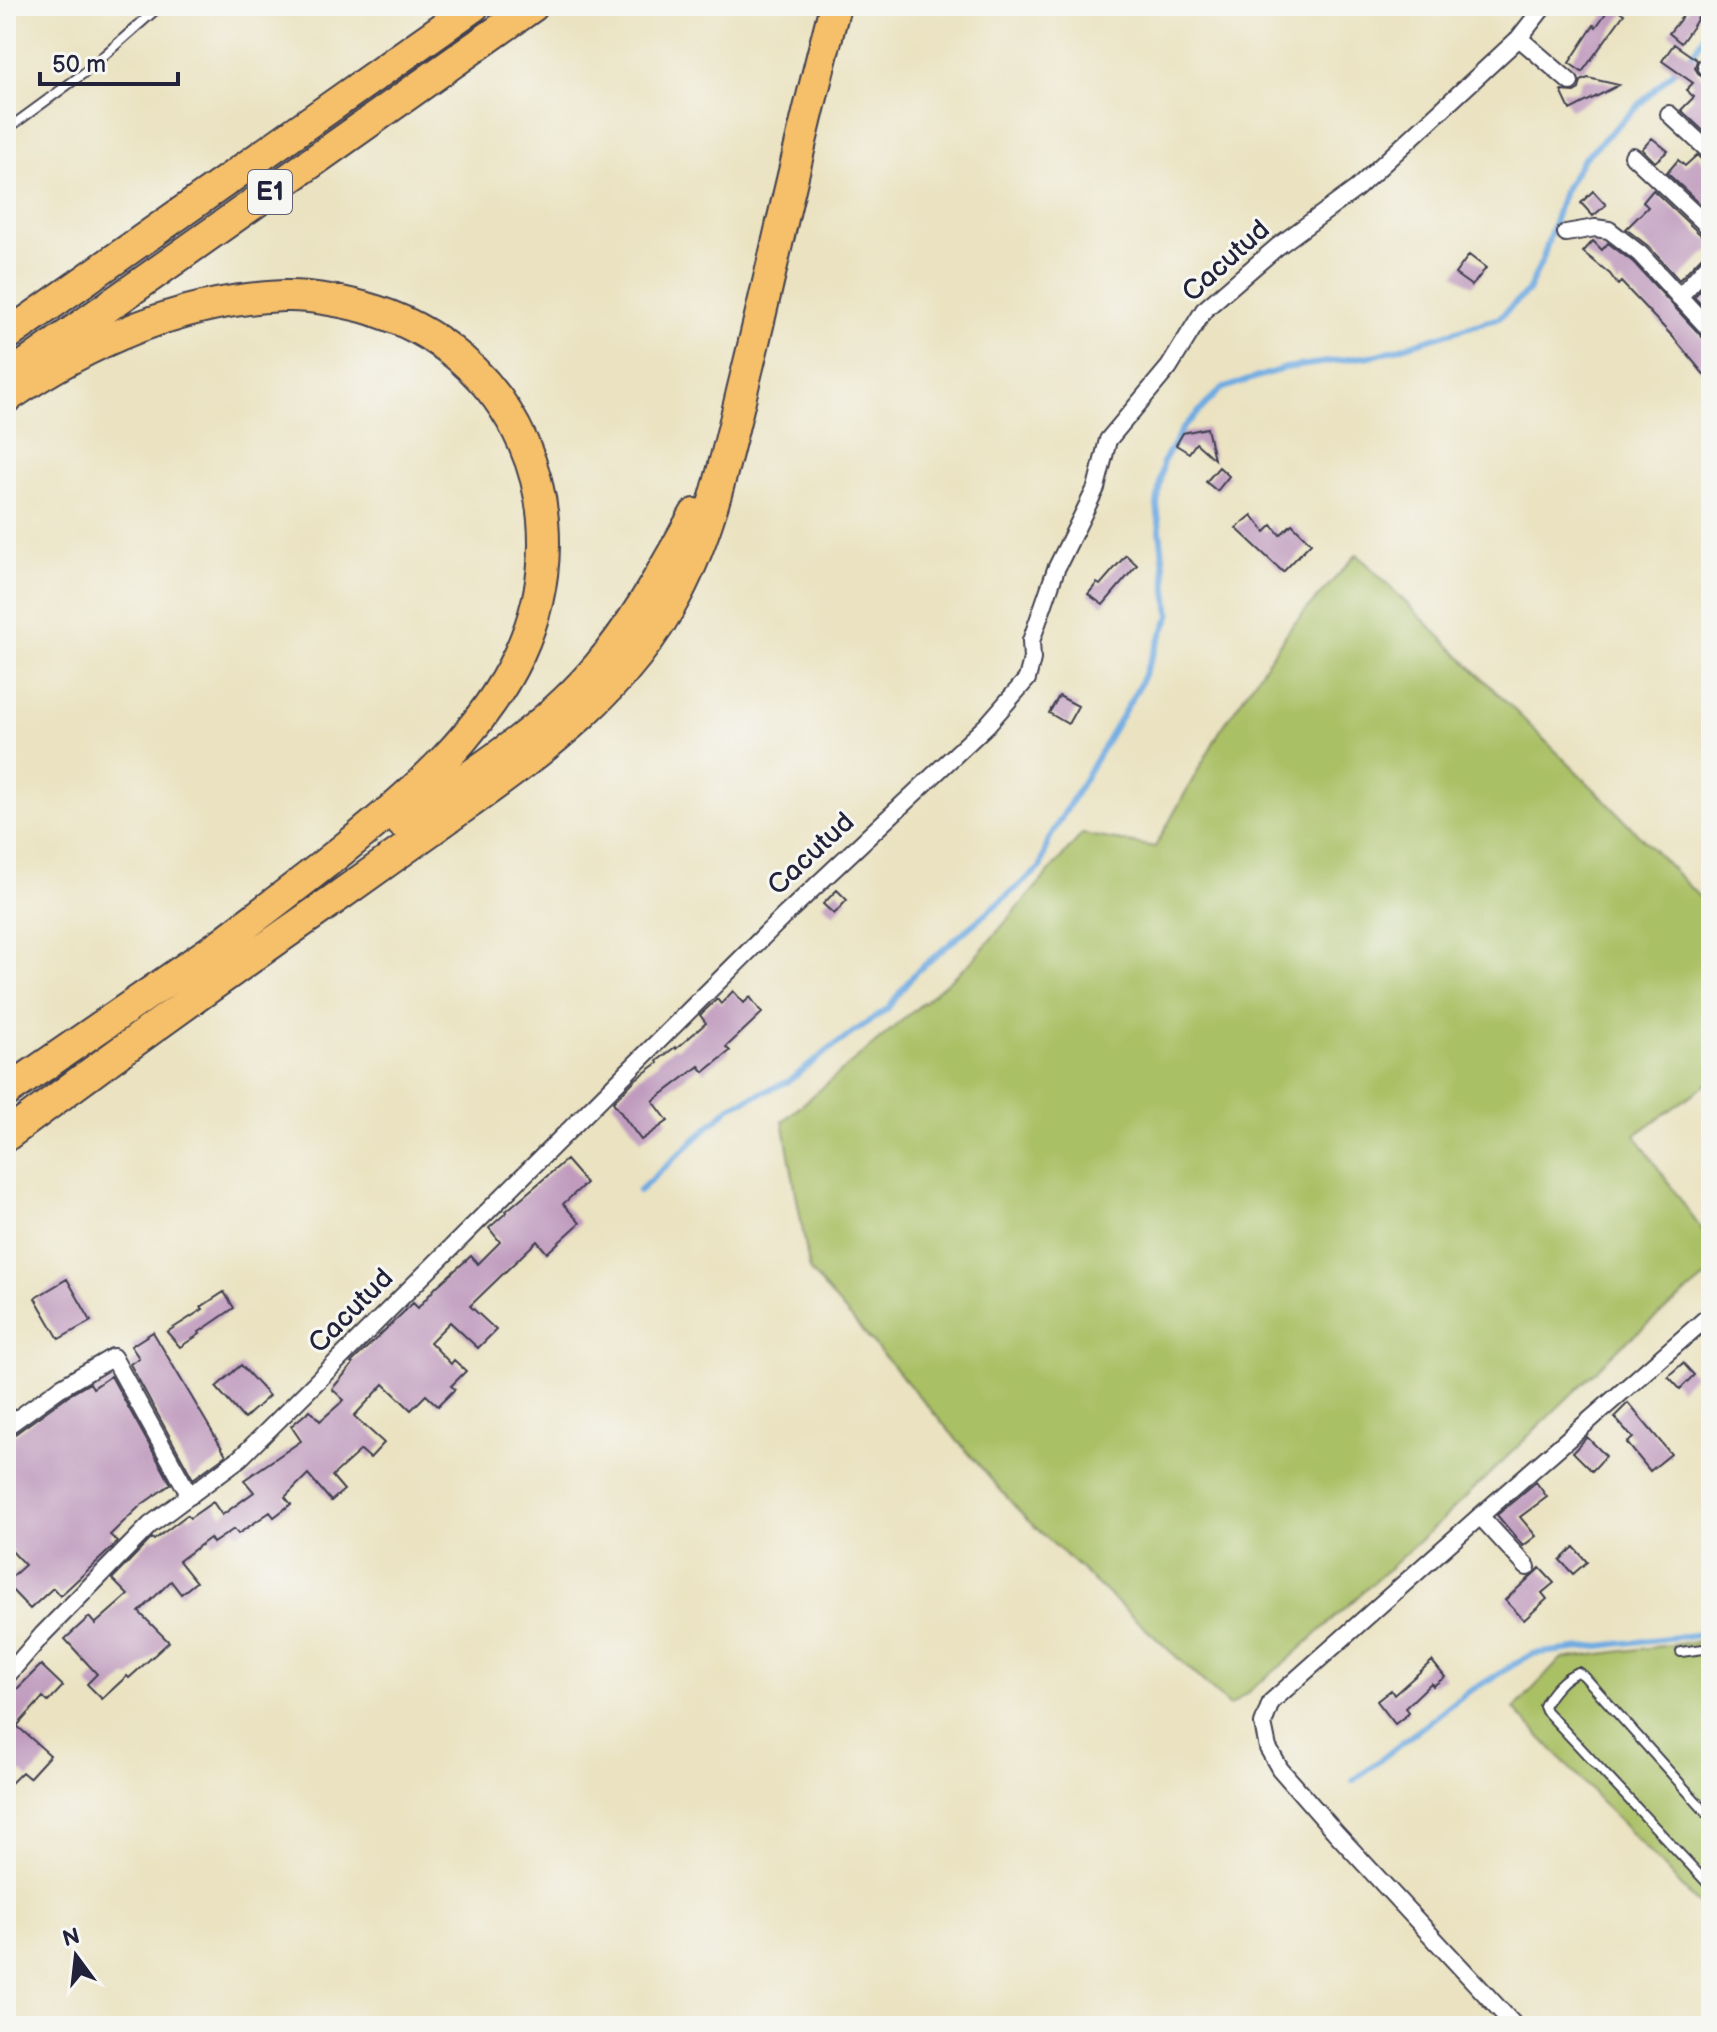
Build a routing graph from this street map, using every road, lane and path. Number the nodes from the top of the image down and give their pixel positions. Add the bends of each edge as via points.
1 (160, 6) edge
2 (474, 6) edge
3 (533, 6) edge
4 (835, 6) edge
5 (1544, 6) edge
6 (1519, 38) junction
7 (1570, 82) dead end
8 (1669, 114) dead end
9 (6, 130) edge
10 (1711, 153) edge
11 (1633, 156) dead end
12 (1711, 229) edge
13 (1566, 233) dead end
14 (1711, 262) edge
15 (1679, 297) junction
16 (1711, 331) edge
17 (6, 336) edge
18 (6, 379) edge
19 (6, 398) edge
20 (724, 464) junction
21 (218, 946) junction
22 (6, 1092) edge
23 (6, 1136) edge
24 (1711, 1314) edge
25 (6, 1427) edge
26 (190, 1496) junction
27 (1480, 1516) junction
28 (1527, 1567) dead end
29 (1711, 1648) edge
30 (1681, 1652) dead end
31 (6, 1677) edge
32 (1711, 1818) edge
33 (1711, 1887) edge
34 (1515, 2026) edge

1 - 9 lane via 84,73
2 - 17 highway, E1
3 - 18 highway, E1
4 - 20 highway
5 - 6 street, Cacutud
6 - 7 street
6 - 26 street, Cacutud via 1356,189 1204,310 1169,367 1108,440 1096,488 1056,569 1031,641 1027,679 987,725 786,914 240,1458
8 - 10 street
11 - 12 street
13 - 15 street via 1609,230 1640,254
14 - 15 street
15 - 16 street
19 - 21 highway via 104,342 167,317 261,298 327,298 390,316 441,343 490,388 527,450 543,513 541,580 525,639 496,694 466,736 415,789
20 - 21 highway via 641,607 581,685 495,758
20 - 23 highway via 676,596 640,653 584,713 507,776
21 - 22 highway
24 - 27 street
25 - 26 street via 113,1357
26 - 31 street, Cacutud via 150,1525
27 - 28 street
27 - 34 street via 1271,1702 1263,1724 1280,1769
29 - 30 lane
32 - 33 lane via 1584,1676 1572,1674 1547,1700 1546,1711

